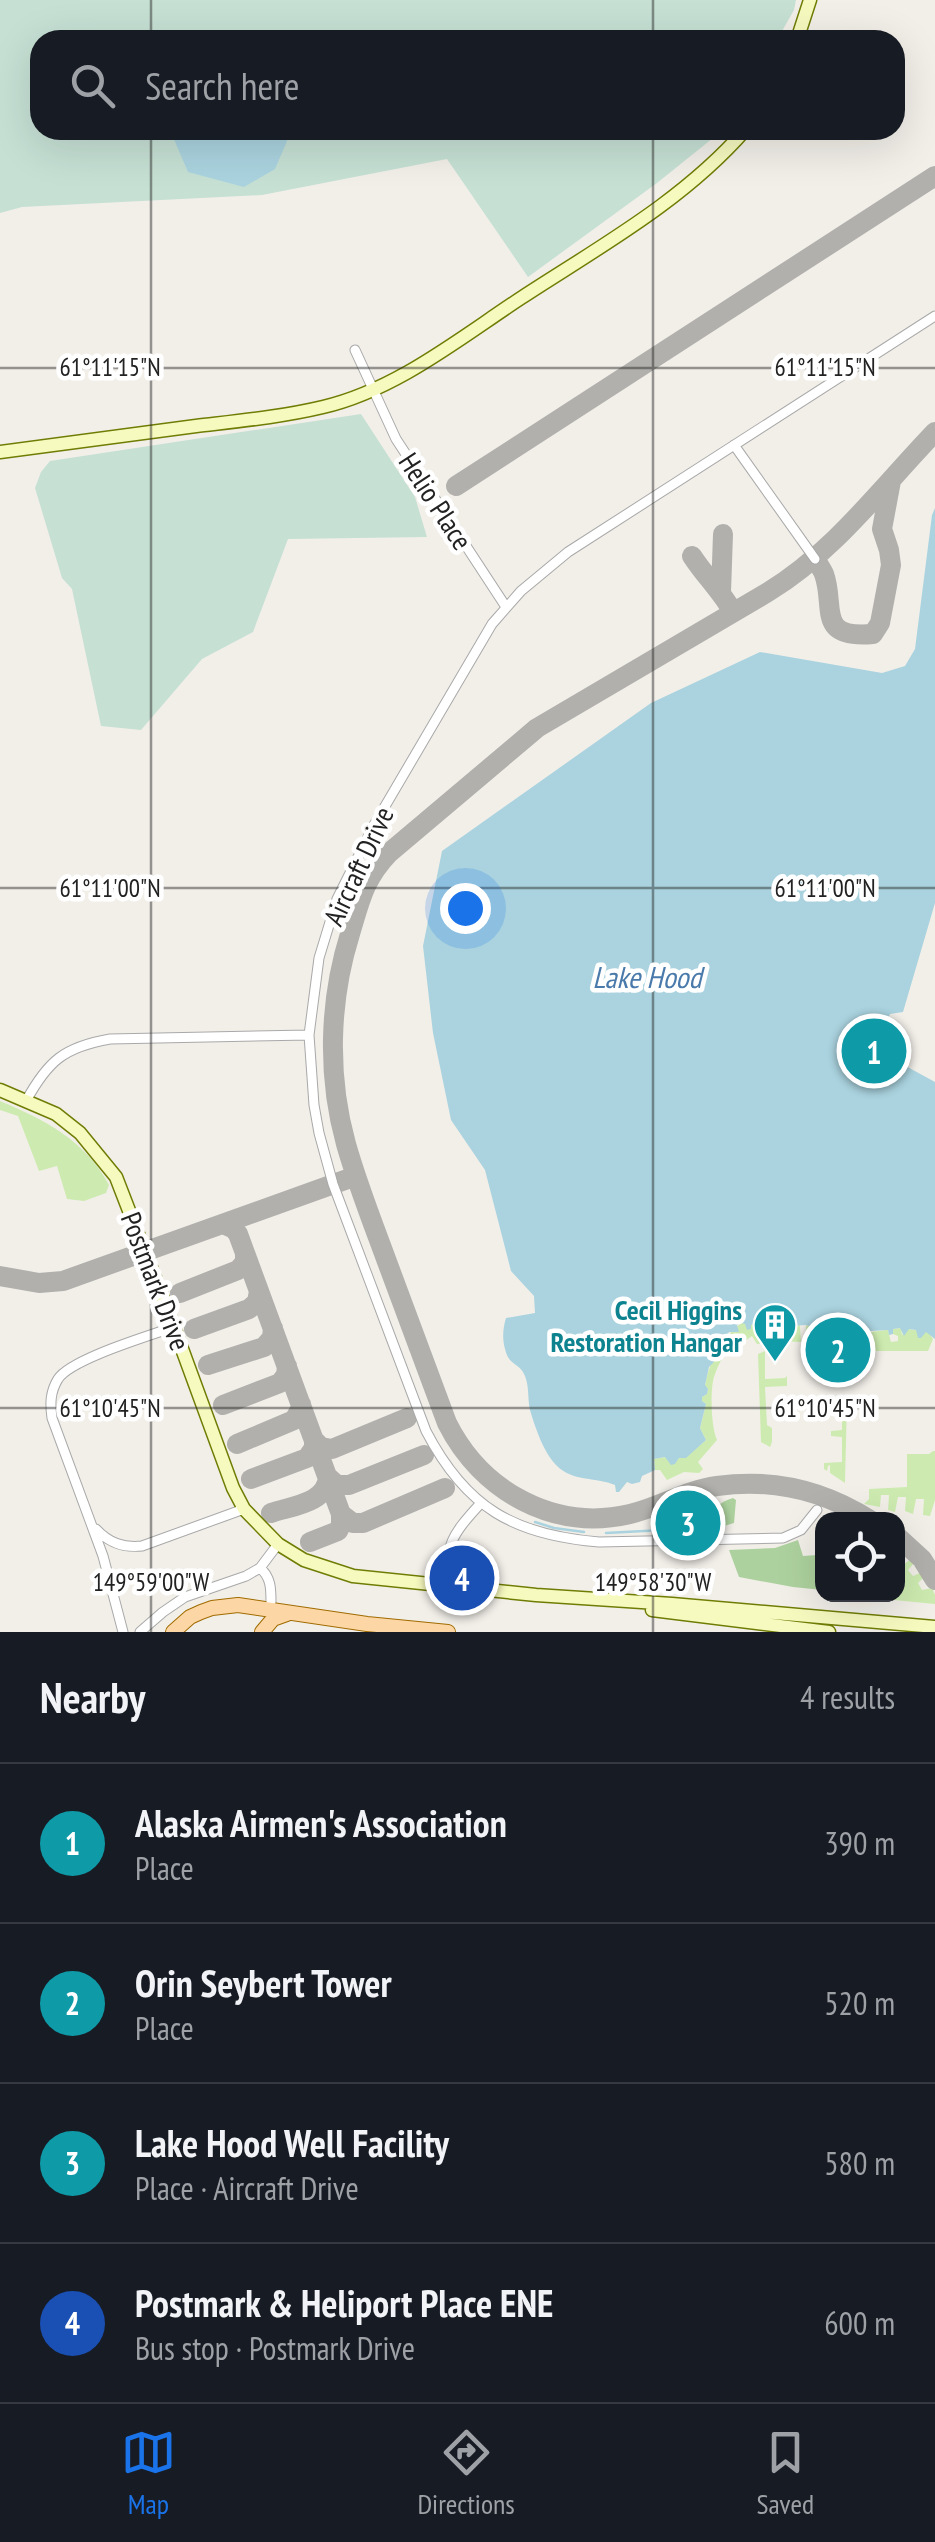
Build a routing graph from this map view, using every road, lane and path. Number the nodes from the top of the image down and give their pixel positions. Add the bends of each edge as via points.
1 (810, 0) edge
2 (800, 30) edge
3 (736, 140) edge
4 (935, 316) edge
5 (355, 350) dead end
6 (374, 390) junction
7 (734, 445) junction
8 (0, 452) edge
9 (815, 559) dead end
10 (506, 606) junction
11 (309, 1035) junction
12 (0, 1090) edge
13 (26, 1101) junction
14 (174, 1327) junction
15 (480, 1504) junction
16 (244, 1509) junction
17 (817, 1510) dead end
18 (89, 1518) junction
19 (278, 1544) junction
20 (260, 1568) junction
21 (444, 1586) junction
22 (536, 1595) junction
23 (270, 1602) junction
24 (119, 1611) junction
25 (292, 1613) junction
26 (415, 1627) junction
27 (935, 1628) edge
28 (123, 1632) edge
29 (140, 1632) edge
30 (161, 1632) edge
31 (173, 1632) edge
32 (262, 1632) edge
33 (448, 1632) edge
34 (829, 1632) edge

1 - 2 street
3 - 6 street via 672,198
4 - 7 street, Aircraft Drive
5 - 6 street, Helio Place
6 - 8 street via 275,416
6 - 10 street, Helio Place via 396,439
7 - 9 street
7 - 10 street, Aircraft Drive via 568,552
10 - 11 street, Aircraft Drive via 336,899
11 - 13 street via 90,1042 49,1064
11 - 15 street, Aircraft Drive via 314,1105 333,1184 426,1432
12 - 13 street, Postmark Drive
13 - 14 street, Postmark Drive via 80,1134 116,1177
14 - 16 street, Postmark Drive
14 - 18 street via 76,1364 53,1389 52,1418
15 - 17 street, Aircraft Drive via 533,1531 600,1542 783,1538
15 - 21 street via 451,1538
16 - 18 street via 128,1548 107,1539
16 - 19 street, Postmark Drive
18 - 24 street
19 - 20 street
19 - 21 street, Postmark Drive via 335,1572
20 - 23 street
20 - 29 street via 185,1597
21 - 22 street, Postmark Drive
22 - 27 street, Postmark Drive
22 - 34 street, Postmark Drive
23 - 26 main road
23 - 30 main road via 210,1600
24 - 28 street
24 - 29 street
25 - 26 main road
25 - 31 main road via 212,1608
25 - 32 main road via 273,1619
26 - 33 main road

